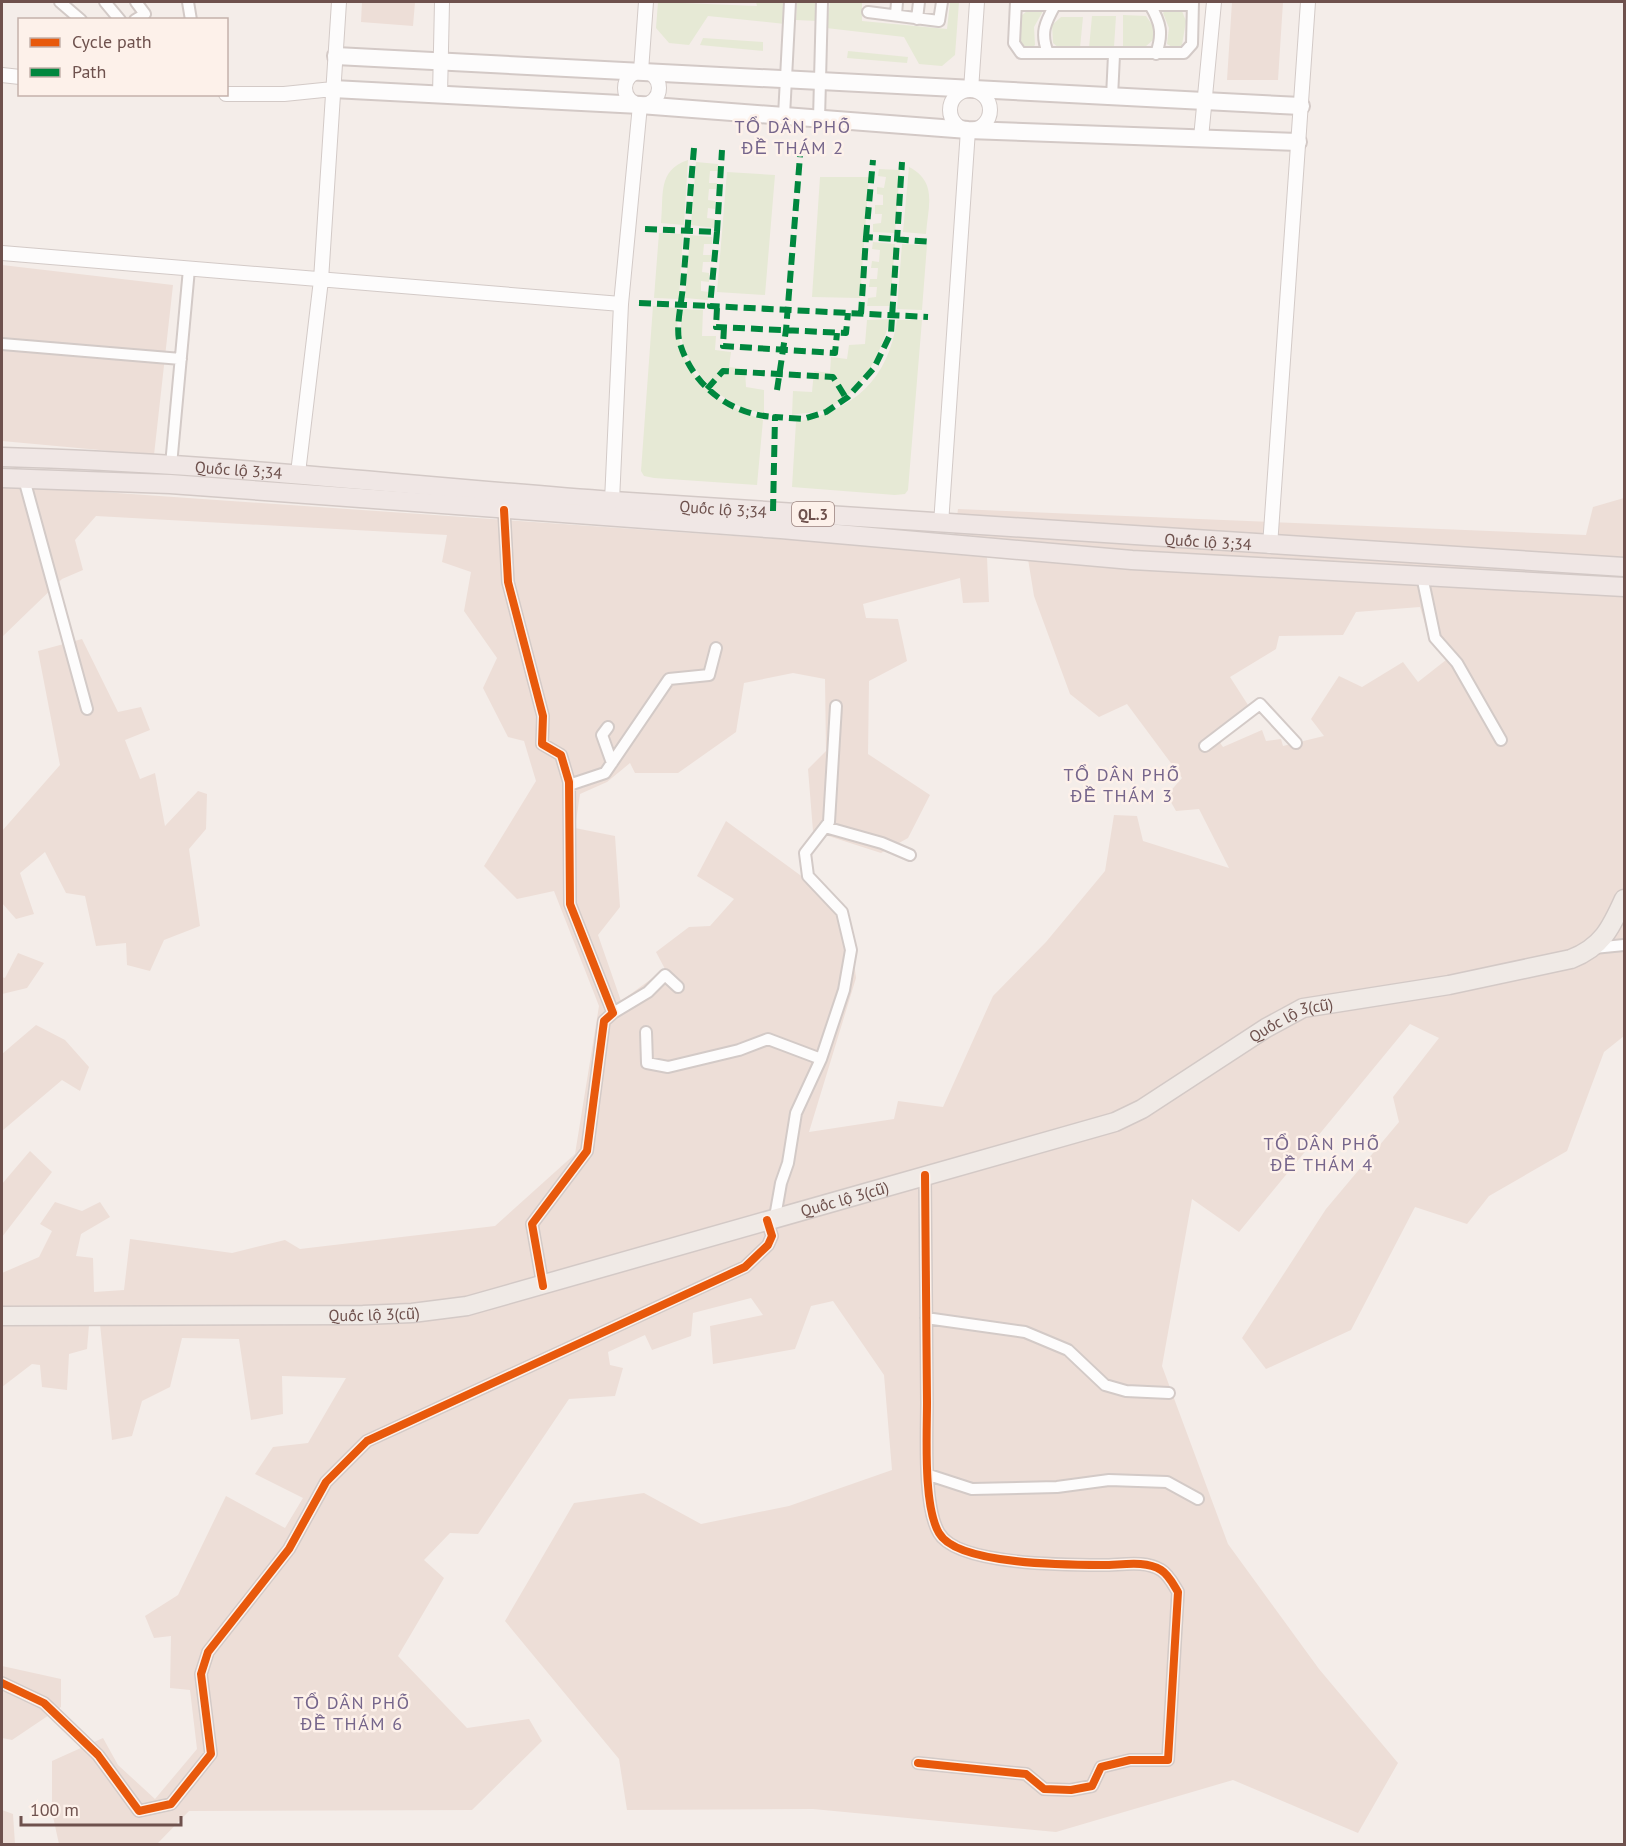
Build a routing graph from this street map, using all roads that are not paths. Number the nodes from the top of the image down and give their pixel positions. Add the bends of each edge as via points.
1 (60, 2) edge
2 (105, 2) edge
3 (136, 2) edge
4 (188, 2) edge
5 (339, 2) edge
6 (442, 2) edge
7 (646, 2) edge
8 (790, 2) edge
9 (822, 2) edge
10 (897, 2) edge
11 (919, 2) edge
12 (942, 2) edge
13 (977, 2) edge
14 (1214, 2) edge
15 (1308, 2) edge
16 (1016, 3) edge
17 (1193, 3) edge
18 (1055, 5) junction
19 (1150, 5) junction
20 (868, 12) dead end
21 (896, 15) junction
22 (79, 18) edge
23 (118, 18) edge
24 (138, 18) edge
25 (191, 18) edge
26 (917, 19) junction
27 (1048, 53) junction
28 (1156, 54) junction
29 (1114, 55) junction
30 (336, 56) junction
31 (440, 61) junction
32 (641, 70) junction
33 (2, 75) edge
34 (18, 77) edge
35 (786, 79) junction
36 (821, 81) junction
37 (333, 89) junction
38 (971, 90) junction
39 (228, 94) edge
40 (440, 95) junction
41 (1112, 97) junction
42 (1204, 101) junction
43 (640, 105) junction
44 (1301, 106) junction
45 (784, 116) junction
46 (819, 118) junction
47 (968, 130) junction
48 (1201, 138) junction
49 (1298, 142) junction
50 (2, 253) edge
51 (189, 269) junction
52 (321, 280) junction
53 (621, 304) junction
54 (2, 344) edge
55 (181, 358) junction
56 (2, 457) edge
57 (25, 458) junction
58 (171, 465) junction
59 (298, 473) junction
60 (2, 478) edge
61 (24, 479) junction
62 (275, 493) junction
63 (611, 509) junction
64 (504, 510) junction
65 (941, 524) junction
66 (1138, 537) junction
67 (940, 543) junction
68 (1270, 546) junction
69 (1137, 561) junction
70 (1624, 567) edge
71 (1422, 576) junction
72 (1624, 586) edge
73 (716, 648) dead end
74 (836, 706) dead end
75 (87, 709) dead end
76 (608, 727) dead end
77 (1501, 740) dead end
78 (1296, 743) dead end
79 (1205, 746) dead end
80 (612, 764) junction
81 (569, 784) junction
82 (825, 827) junction
83 (910, 855) dead end
84 (1624, 899) edge
85 (1624, 945) edge
86 (1594, 948) junction
87 (678, 987) dead end
88 (613, 1014) junction
89 (646, 1032) dead end
90 (821, 1059) junction
91 (925, 1174) junction
92 (771, 1219) junction
93 (543, 1286) junction
94 (2, 1316) edge
95 (926, 1318) junction
96 (1168, 1393) dead end
97 (929, 1475) junction
98 (1198, 1499) dead end
99 (2, 1683) edge
100 (918, 1763) dead end

1 - 22 street
2 - 23 street
3 - 24 street via 145,14
4 - 25 street
5 - 30 street
6 - 31 street
7 - 32 street
8 - 35 street
9 - 36 street
10 - 21 street
11 - 26 street
12 - 26 street via 939,21
13 - 38 street
14 - 42 street
15 - 44 street
16 - 18 street
16 - 27 street via 1014,43 1021,53
17 - 19 street
17 - 28 street via 1192,44 1184,53
18 - 19 street
18 - 27 street via 1044,25 1043,40
19 - 28 street via 1160,22
20 - 21 street
21 - 26 street
27 - 29 street
28 - 29 street
29 - 41 street
30 - 31 main road
30 - 37 street
31 - 32 main road
31 - 40 street
32 - 35 main road
32 - 43 street via 631,75 625,90 630,100
32 - 43 street via 656,78 660,88 651,103
33 - 34 street
35 - 36 main road
35 - 45 street
36 - 38 main road
36 - 46 street
37 - 39 street
37 - 40 main road
37 - 52 street
38 - 41 main road
38 - 47 street via 958,94 951,105 952,118
38 - 47 street via 983,94 990,111 980,127
40 - 43 main road
41 - 42 main road
42 - 44 main road
42 - 48 street
43 - 45 main road
43 - 53 street
44 - 49 street
45 - 46 main road
46 - 47 main road
47 - 48 main road
47 - 65 street
48 - 49 main road
49 - 68 street
50 - 51 street
51 - 52 street
51 - 55 street
52 - 53 street
52 - 59 street
53 - 63 street
54 - 55 street
55 - 58 street
56 - 57 highway, Quốc lộ 3;34 / QL.3
57 - 58 highway, Quốc lộ 3;34 / QL.3
57 - 61 highway
58 - 59 highway, Quốc lộ 3;34 / QL.3
59 - 62 highway
59 - 63 highway, Quốc lộ 3;34 / QL.3
60 - 61 highway, Quốc lộ 3;34 / QL.3
61 - 62 highway, Quốc lộ 3;34 / QL.3 via 170,484
61 - 75 street
62 - 64 highway, Quốc lộ 3;34 / QL.3
63 - 64 highway, Quốc lộ 3;34 / QL.3
63 - 65 highway, Quốc lộ 3;34 / QL.3
63 - 67 highway, Quốc lộ 3;34 / QL.3
64 - 81 street via 508,582 543,716 542,744 561,755
65 - 66 highway, Quốc lộ 3;34 / QL.3
65 - 67 highway
66 - 68 highway, Quốc lộ 3;34 / QL.3
66 - 69 highway
67 - 69 highway, Quốc lộ 3;34 / QL.3
68 - 70 highway, Quốc lộ 3;34 / QL.3
69 - 71 highway, Quốc lộ 3;34 / QL.3
71 - 72 highway, Quốc lộ 3;34 / QL.3
71 - 77 street via 1435,638 1457,663
73 - 80 street via 709,675 669,679
74 - 82 street via 829,822
76 - 80 street via 602,735
78 - 79 street via 1260,704
80 - 81 street via 605,773
81 - 88 street via 570,904
82 - 83 street
82 - 90 street via 805,853 808,876 842,912 850,950 844,990
84 - 86 main road, Quốc lộ 3(cũ) via 1610,932
85 - 86 street
86 - 91 main road, Quốc lộ 3(cũ) via 1571,959 1449,985 1303,1008 1115,1122
87 - 88 street via 665,975 648,992
88 - 93 street via 604,1021 587,1151 532,1224
89 - 90 street via 647,1063 668,1067 768,1039
90 - 92 street via 796,1113 788,1163
91 - 92 main road, Quốc lộ 3(cũ)
91 - 95 street
92 - 93 main road, Quốc lộ 3(cũ)
92 - 99 street via 768,1245 745,1267 367,1441 326,1482 289,1549 208,1652 201,1674 211,1754 171,1804 139,1811 98,1755 44,1703
93 - 94 main road, Quốc lộ 3(cũ) via 467,1306 412,1313
95 - 96 street via 1025,1332 1068,1350 1105,1385 1126,1391
95 - 97 street
97 - 98 street via 972,1489 1057,1488 1109,1480 1167,1482
97 - 100 street via 931,1507 938,1532 948,1544 963,1552 1033,1563 1132,1563 1160,1569 1178,1592 1168,1760 1130,1760 1101,1767 1092,1786 1071,1790 1044,1789 1026,1774

